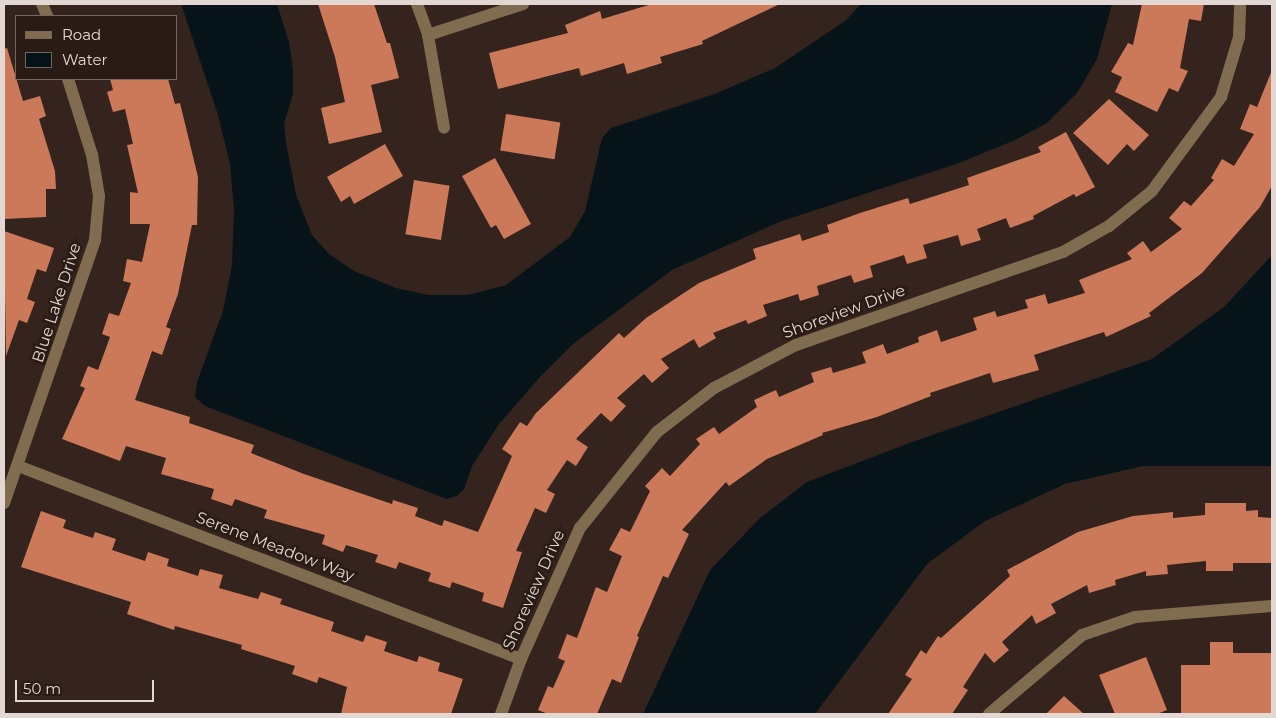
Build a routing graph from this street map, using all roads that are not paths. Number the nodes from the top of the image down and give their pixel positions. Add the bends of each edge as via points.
1 (417, 4) edge
2 (523, 4) edge
3 (1240, 4) edge
4 (428, 35) junction
5 (68, 80) edge
6 (444, 128) dead end
7 (18, 466) junction
8 (4, 503) edge
9 (1272, 606) edge
10 (521, 659) junction
11 (501, 714) edge
12 (989, 714) edge

1 - 4 street
2 - 4 street
3 - 10 street, Shoreview Drive via 1239,37 1220,97 1152,191 1109,226 1063,252 796,344 714,388 657,432 580,528
4 - 6 street
5 - 7 street, Blue Lake Drive via 94,163 99,196 95,240
7 - 8 street, Blue Lake Drive
7 - 10 street, Serene Meadow Way
9 - 12 street via 1135,617 1082,635
10 - 11 street, Shoreview Drive

